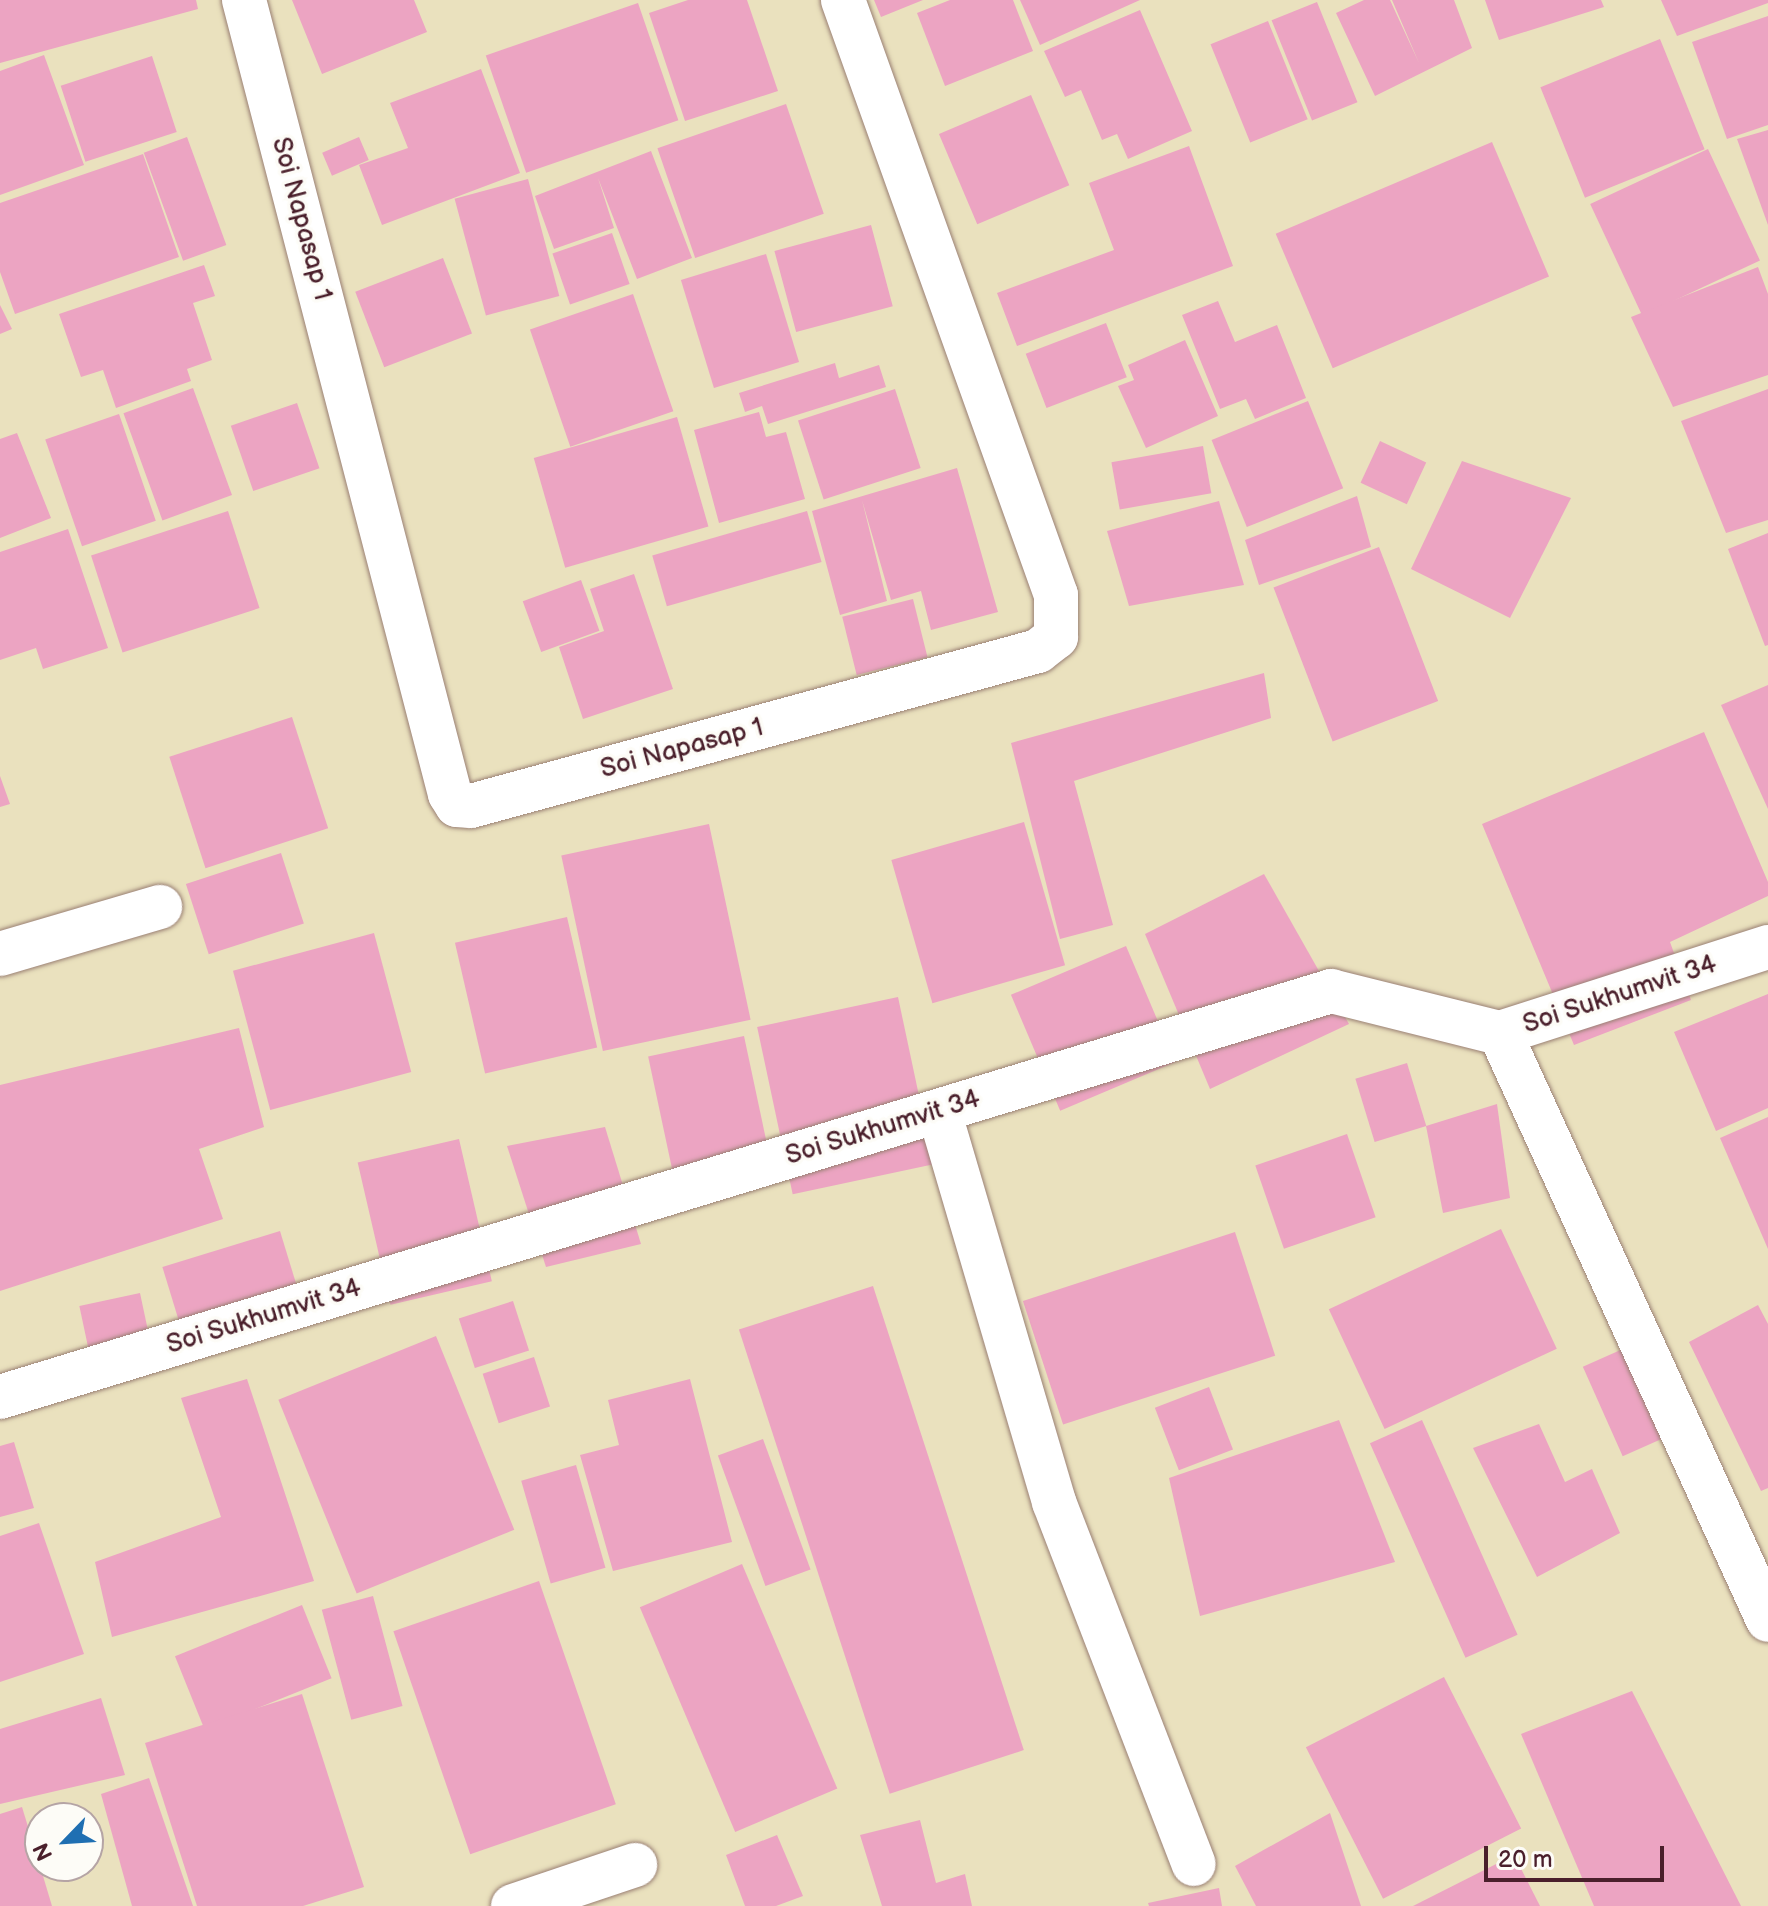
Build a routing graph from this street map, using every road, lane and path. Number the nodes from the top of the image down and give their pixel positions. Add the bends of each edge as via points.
1 (244, 0) edge
2 (843, 0) edge
3 (160, 907) dead end
4 (1768, 947) edge
5 (0, 954) edge
6 (1500, 1033) junction
7 (939, 1111) junction
8 (0, 1397) edge
9 (1768, 1620) edge
10 (1194, 1864) dead end
11 (635, 1865) dead end
12 (513, 1906) edge

1 - 2 street, Soi Napasap 1 via 450,794 457,805 471,806 1038,651 1056,637 1056,595
3 - 5 street
4 - 6 street, Soi Sukhumvit 34
6 - 7 street, Soi Sukhumvit 34 via 1331,991
6 - 9 street
7 - 8 street, Soi Sukhumvit 34
7 - 10 street via 1054,1502
11 - 12 street

